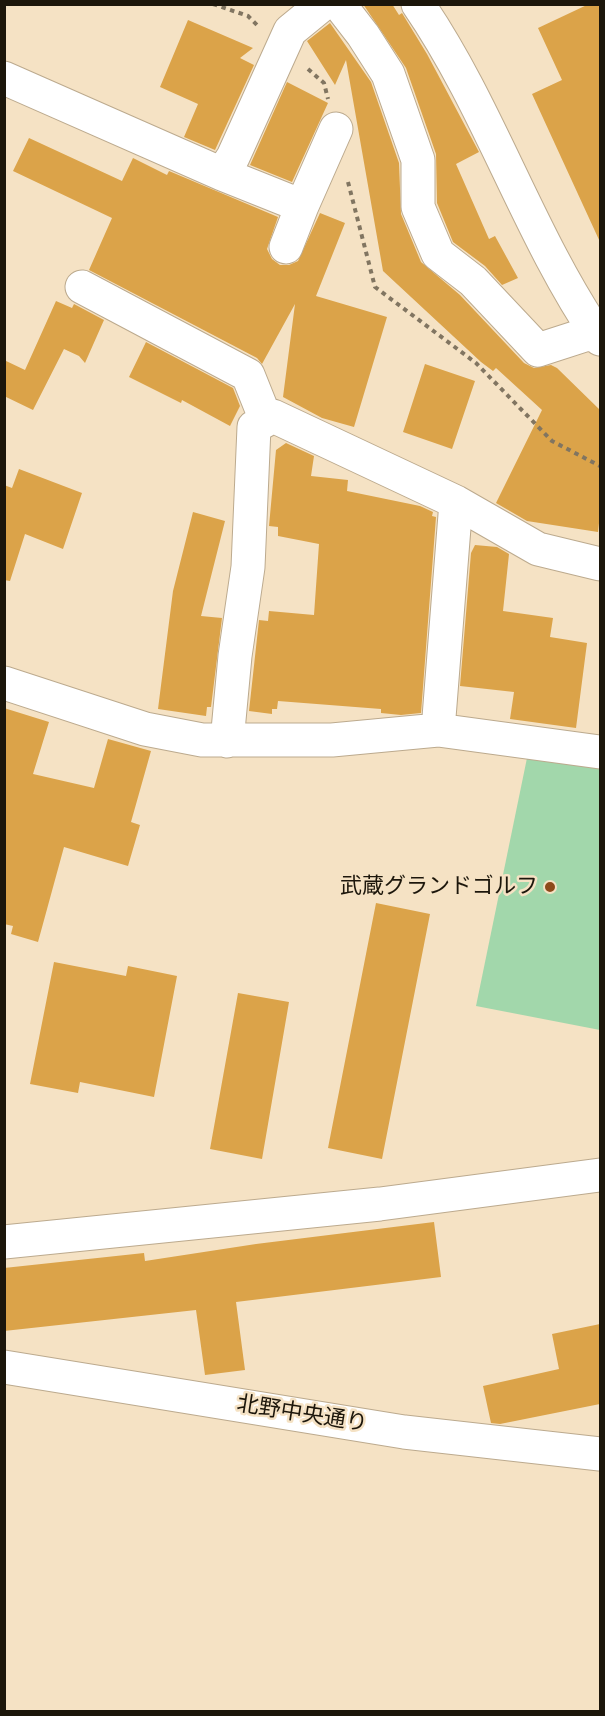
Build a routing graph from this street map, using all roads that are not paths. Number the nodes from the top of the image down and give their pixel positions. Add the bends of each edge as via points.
1 (323, 4) edge
2 (339, 4) edge
3 (418, 4) edge
4 (4, 78) edge
5 (336, 129) dead end
6 (222, 174) junction
7 (302, 206) junction
8 (286, 247) dead end
9 (82, 287) dead end
10 (599, 334) edge
11 (266, 420) junction
12 (456, 502) junction
13 (600, 564) edge
14 (4, 683) edge
15 (438, 730) junction
16 (227, 741) junction
17 (600, 752) edge
18 (600, 1175) edge
19 (4, 1242) edge
20 (4, 1367) edge
21 (600, 1454) edge

1 - 6 street via 290,31
2 - 10 street via 388,74 418,160 418,207 438,254 473,281 538,350
3 - 10 street via 442,39 553,263
4 - 6 street
5 - 7 street
6 - 7 street
7 - 8 street
9 - 11 street via 248,375
11 - 12 street via 273,416
11 - 16 street via 254,427 248,567
12 - 13 street via 538,549
12 - 15 street
14 - 16 street via 174,737
15 - 16 street via 332,740
15 - 17 street
18 - 19 street via 380,1204
20 - 21 street, 北野中央通り via 404,1432

